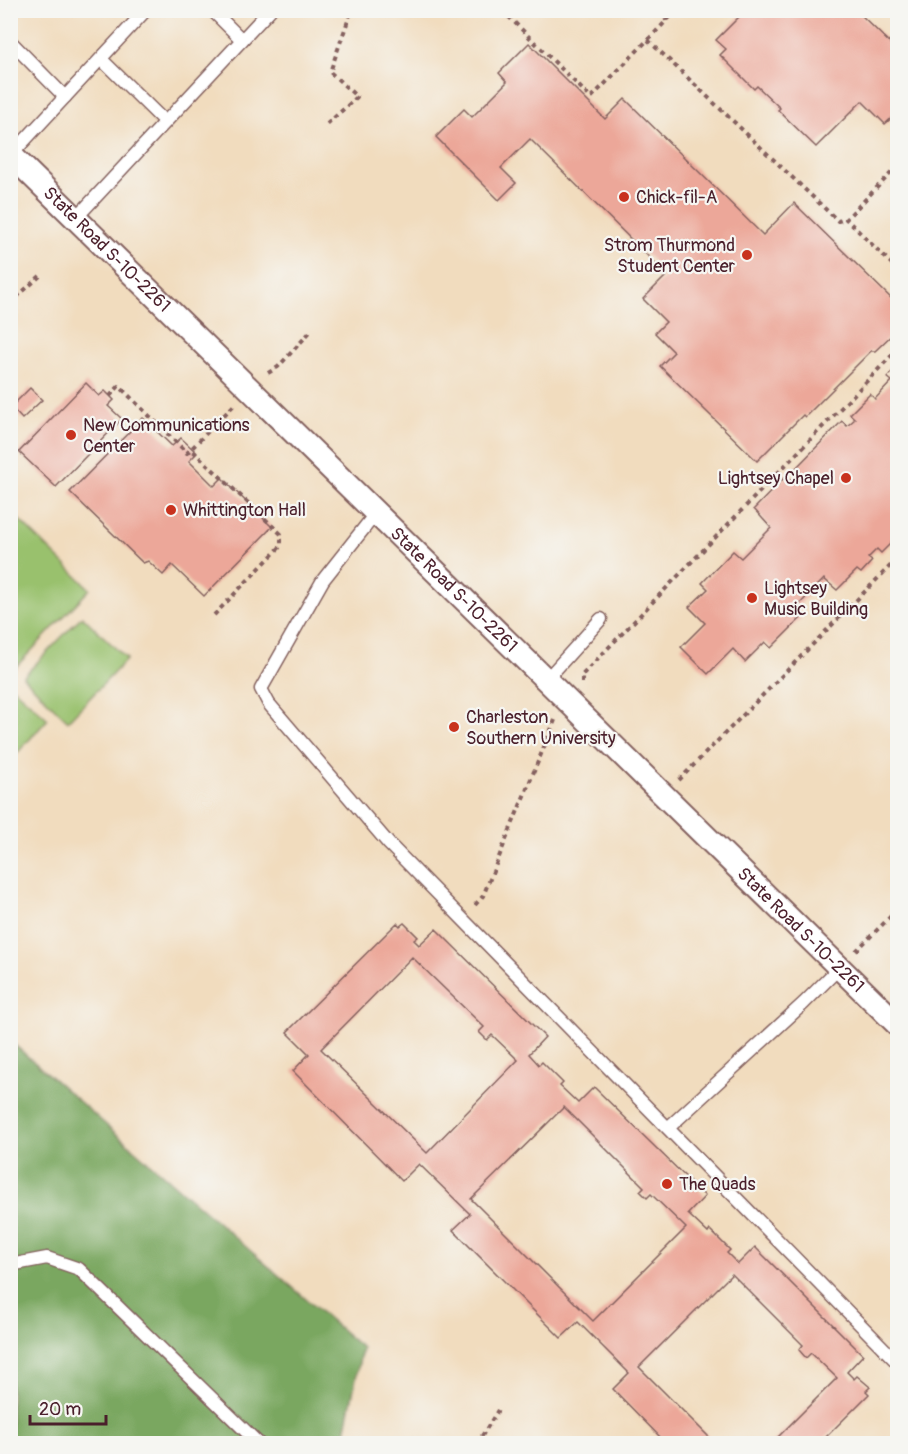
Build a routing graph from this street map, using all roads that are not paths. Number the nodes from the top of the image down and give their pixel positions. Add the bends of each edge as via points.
1 (146, 10) edge
2 (212, 10) edge
3 (270, 10) edge
4 (10, 40) edge
5 (242, 40) junction
6 (101, 59) junction
7 (65, 97) junction
8 (165, 122) junction
9 (11, 154) edge
10 (76, 218) junction
11 (376, 513) junction
12 (601, 619) dead end
13 (546, 680) junction
14 (839, 968) junction
15 (897, 1025) edge
16 (668, 1128) junction
17 (10, 1265) edge
18 (897, 1363) edge
19 (259, 1443) edge

1 - 6 lane
2 - 5 lane
3 - 5 lane
4 - 7 lane
5 - 8 lane
6 - 7 lane
6 - 8 lane
7 - 9 lane
8 - 10 lane
9 - 10 street, State Road S-10-2261
10 - 11 street, State Road S-10-2261
11 - 13 street, State Road S-10-2261
11 - 16 lane via 323,580 261,689 269,704 389,844
12 - 13 lane
13 - 14 street, State Road S-10-2261
14 - 15 street, State Road S-10-2261
14 - 16 lane
16 - 18 lane
17 - 19 lane via 47,1258 79,1269

